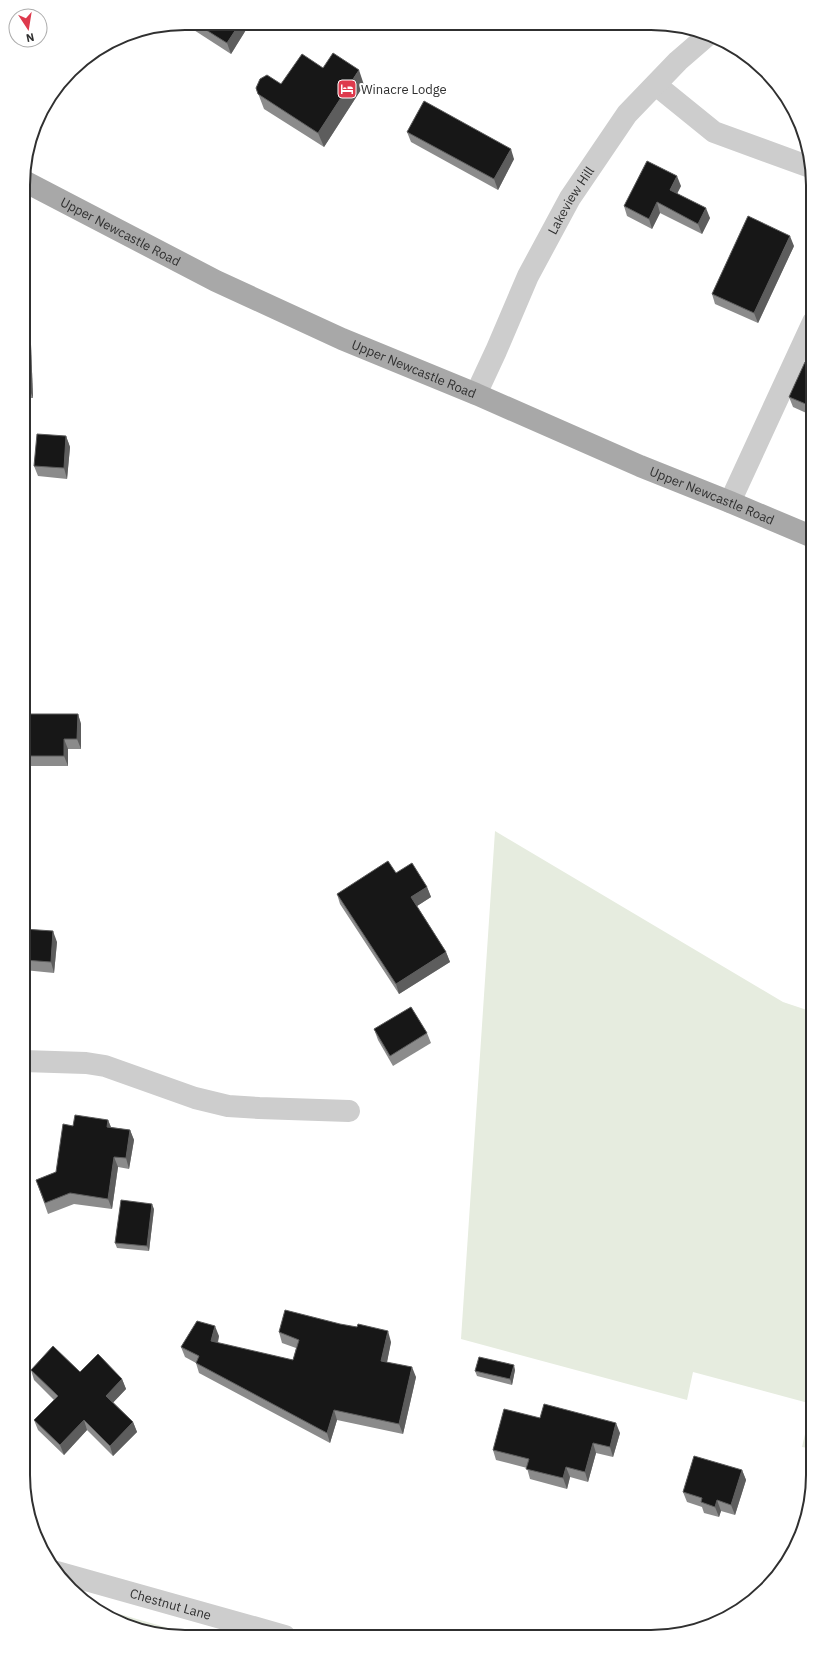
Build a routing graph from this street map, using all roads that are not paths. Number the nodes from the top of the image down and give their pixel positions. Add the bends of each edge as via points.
1 (703, 39) edge
2 (656, 84) junction
3 (805, 165) edge
4 (30, 183) edge
5 (806, 337) edge
6 (476, 394) junction
7 (730, 502) junction
8 (806, 534) edge
9 (30, 1061) edge
10 (349, 1111) dead end
11 (67, 1575) edge
12 (265, 1630) edge

1 - 2 street, Lakeview Hill
2 - 3 street via 714,132
2 - 6 street, Lakeview Hill via 627,114 570,198 528,276
4 - 6 main road, Upper Newcastle Road via 216,281 342,339
5 - 7 street
6 - 7 main road, Upper Newcastle Road via 640,466
7 - 8 main road, Upper Newcastle Road
9 - 10 street via 106,1066 195,1098 228,1106
11 - 12 street, Chestnut Lane

